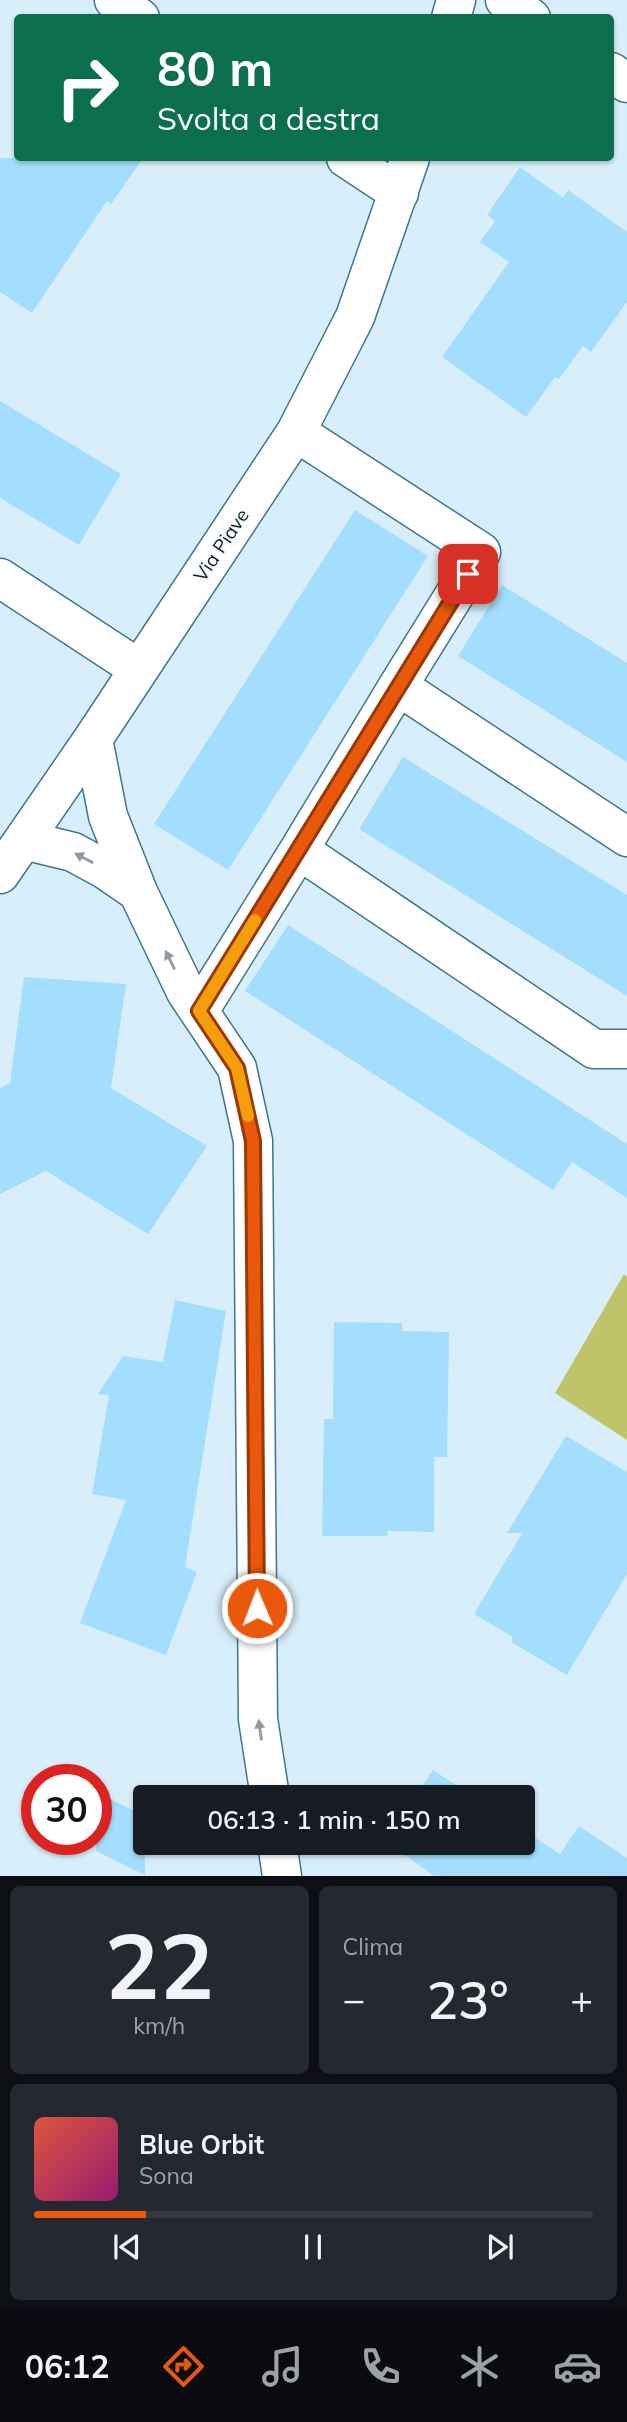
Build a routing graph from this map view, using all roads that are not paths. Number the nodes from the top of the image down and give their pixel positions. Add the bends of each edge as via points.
1 (114, 0) edge
2 (505, 0) edge
3 (134, 14) edge
4 (525, 14) edge
5 (351, 161) edge
6 (409, 161) edge
7 (399, 193) junction
8 (296, 432) junction
9 (0, 578) edge
10 (139, 669) junction
11 (398, 686) junction
12 (93, 739) junction
13 (627, 837) edge
14 (24, 840) junction
15 (299, 850) junction
16 (0, 874) edge
17 (138, 892) junction
18 (199, 1011) junction
19 (627, 1049) edge
20 (268, 1785) edge
21 (279, 1855) edge
22 (282, 1876) edge

1 - 3 street
2 - 4 street
5 - 7 street
6 - 7 street, Via Piave
7 - 8 street, Via Piave via 355,317
8 - 10 street, Via Piave
8 - 11 street via 481,552
9 - 10 street
10 - 12 street, Via Piave
11 - 13 street
11 - 15 street
12 - 14 street, Via Piave
12 - 17 street via 108,816
14 - 16 street, Via Piave
17 -> 14 street via 73,852
15 - 18 street
15 - 19 street via 594,1049
18 -> 17 street
20 -> 18 street via 258,1718 253,1141 237,1068
21 - 22 street

